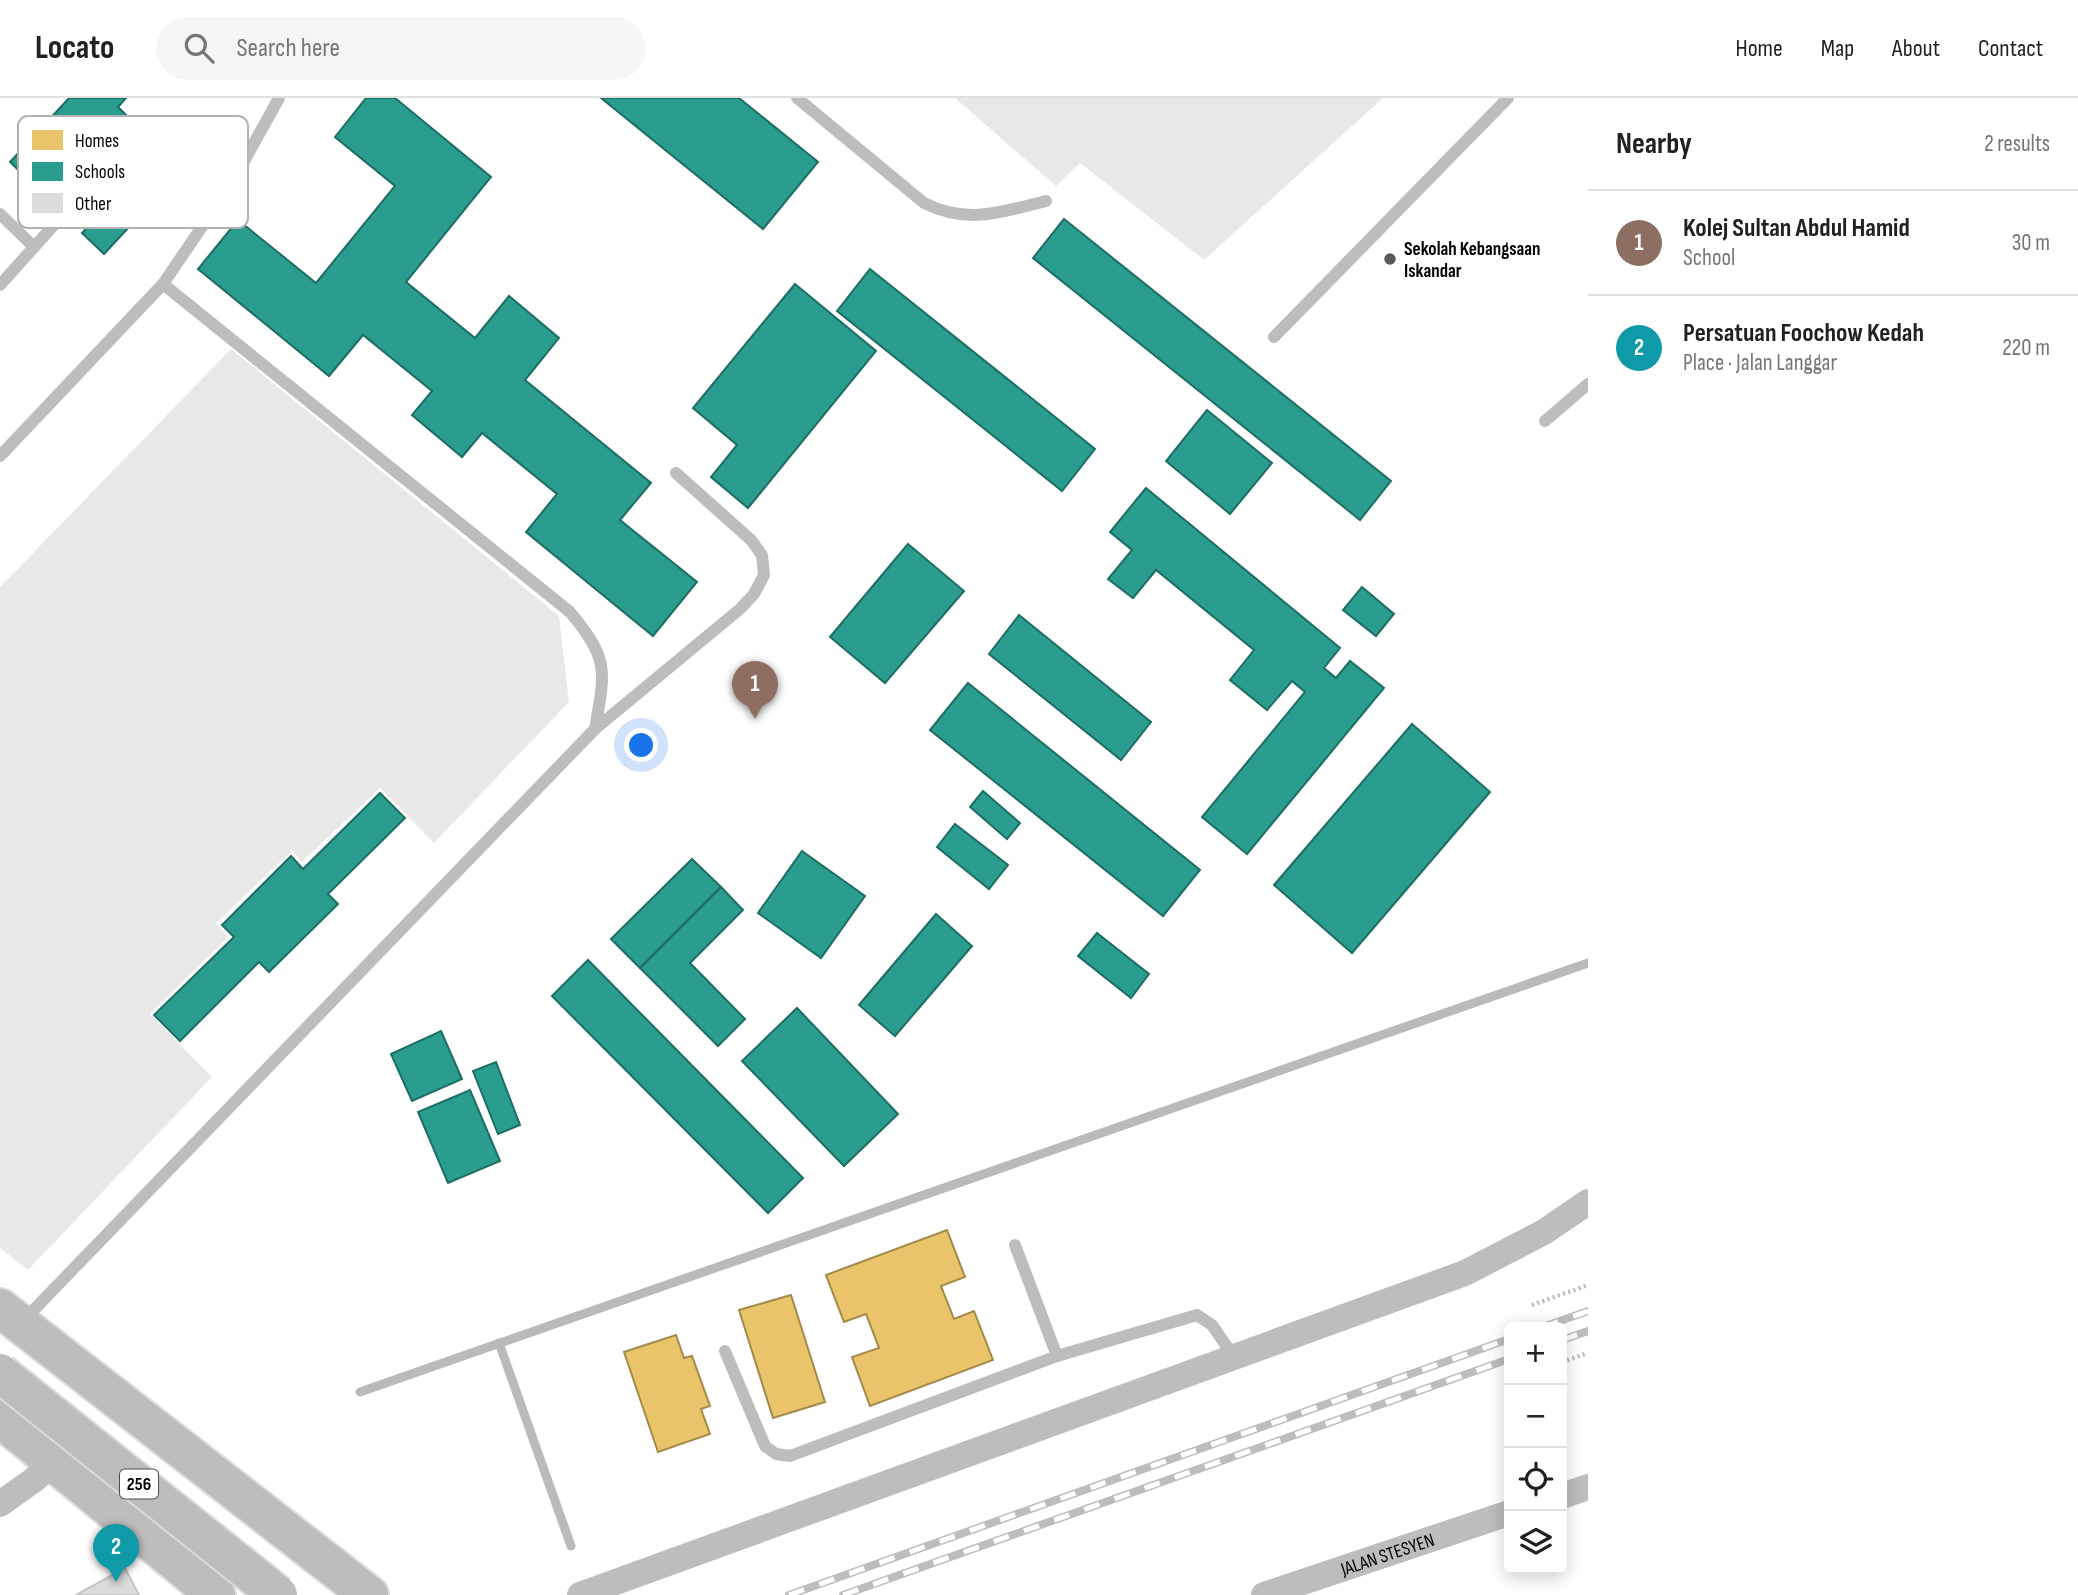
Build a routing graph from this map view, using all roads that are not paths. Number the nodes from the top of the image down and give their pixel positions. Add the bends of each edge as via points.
1 (279, 98) edge
2 (797, 98) edge
3 (1507, 98) edge
4 (248, 154) edge
5 (1046, 201) dead end
6 (0, 214) edge
7 (51, 228) edge
8 (201, 228) edge
9 (34, 247) junction
10 (163, 284) junction
11 (0, 285) edge
12 (1274, 337) dead end
13 (1588, 384) edge
14 (1545, 421) dead end
15 (0, 456) edge
16 (676, 473) dead end
17 (594, 729) junction
18 (1588, 1202) edge
19 (1015, 1245) dead end
20 (10, 1316) edge
21 (725, 1351) dead end
22 (1057, 1356) junction
23 (1234, 1357) junction
24 (0, 1373) edge
25 (0, 1418) edge
26 (54, 1461) junction
27 (1588, 1487) edge
28 (1567, 1494) edge
29 (0, 1504) edge
30 (1504, 1515) edge
31 (216, 1595) edge
32 (278, 1595) edge
33 (369, 1595) edge
34 (580, 1595) edge
35 (1264, 1595) edge

1 - 4 lane
2 - 5 lane via 924,203 940,211 989,215
3 - 12 lane
6 - 9 lane
7 - 9 lane
8 - 10 lane
9 - 11 lane
10 - 15 lane
10 - 17 lane via 570,612 600,656 603,679
13 - 14 lane
16 - 17 lane via 751,540 762,555 764,575 740,609
17 - 20 lane
18 - 23 street via 1545,1232 1465,1273
19 - 22 lane
20 - 33 main road
21 - 22 lane via 765,1446 790,1457
22 - 23 lane via 1197,1315 1212,1325
23 - 34 street
24 - 32 main road, 256, bridge
25 - 26 main road
26 - 29 street
26 - 31 main road
27 - 28 street
30 - 35 street, JALAN STESYEN

